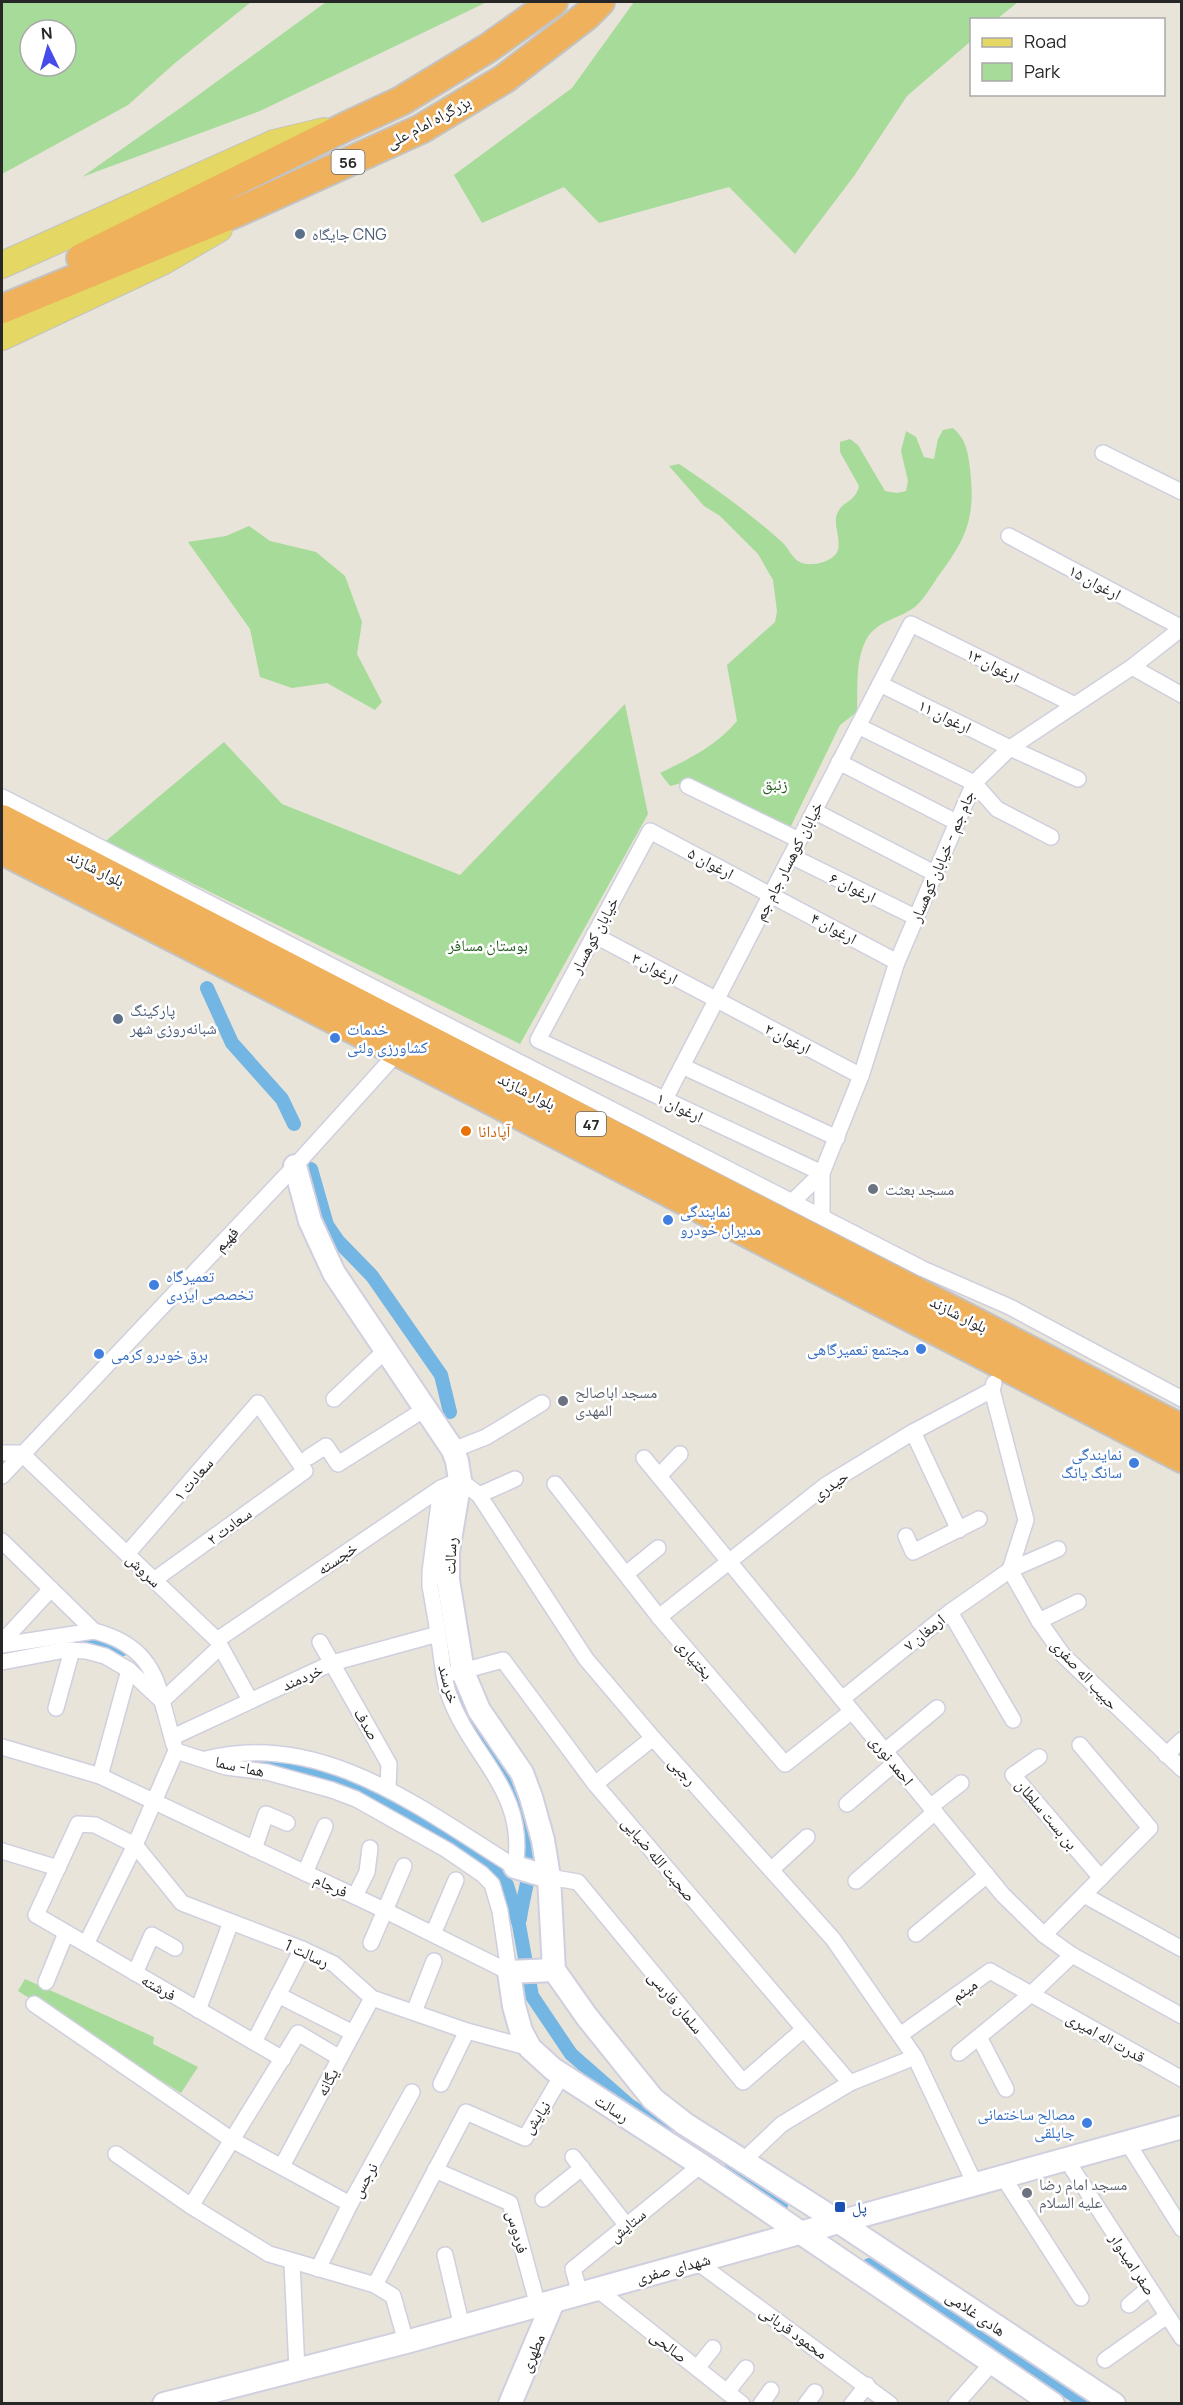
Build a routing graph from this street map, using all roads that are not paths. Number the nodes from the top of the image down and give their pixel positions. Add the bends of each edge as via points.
1 (553, 2) edge
2 (600, 2) edge
3 (345, 127) junction
4 (240, 211) junction
5 (2, 265) edge
6 (69, 273) junction
7 (2, 292) edge
8 (2, 309) edge
9 (2, 337) edge
10 (1103, 453) dead end
11 (1182, 492) edge
12 (1009, 537) dead end
13 (912, 624) joint
14 (1182, 628) edge
15 (1132, 667) junction
16 (880, 684) junction
17 (1182, 695) edge
18 (1075, 705) junction
19 (858, 726) junction
20 (1010, 748) junction
21 (840, 762) junction
22 (1078, 779) dead end
23 (974, 783) junction
24 (688, 786) dead end
25 (2, 796) edge
26 (814, 811) junction
27 (2, 819) edge
28 (956, 822) junction
29 (43, 829) junction
30 (650, 831) joint
31 (1051, 837) dead end
32 (799, 840) junction
33 (2, 850) edge
34 (791, 856) junction
35 (934, 873) junction
36 (771, 895) junction
37 (915, 917) junction
38 (594, 935) junction
39 (897, 962) junction
40 (716, 1001) junction
41 (538, 1040) joint
42 (399, 1052) junction
43 (682, 1066) junction
44 (861, 1076) junction
45 (665, 1099) junction
46 (837, 1138) junction
47 (646, 1140) junction
48 (295, 1166) junction
49 (822, 1173) junction
50 (792, 1202) junction
51 (822, 1217) junction
52 (923, 1269) junction
53 (386, 1350) junction
54 (1030, 1351) junction
55 (999, 1363) junction
56 (992, 1390) junction
57 (334, 1399) dead end
58 (1182, 1399) edge
59 (542, 1403) dead end
60 (425, 1409) junction
61 (1182, 1429) edge
62 (913, 1432) junction
63 (453, 1450) junction
64 (2, 1453) edge
65 (21, 1453) junction
66 (680, 1454) dead end
67 (644, 1458) dead end
68 (1182, 1458) edge
69 (307, 1464) junction
70 (2, 1476) edge
71 (659, 1476) junction
72 (515, 1479) dead end
73 (450, 1484) junction
74 (555, 1484) dead end
75 (479, 1495) junction
76 (979, 1519) dead end
77 (959, 1530) junction
78 (906, 1536) dead end
79 (2, 1541) edge
80 (658, 1548) dead end
81 (1058, 1549) dead end
82 (127, 1554) junction
83 (729, 1561) junction
84 (1010, 1569) junction
85 (626, 1574) junction
86 (154, 1580) junction
87 (51, 1589) junction
88 (1078, 1602) dead end
89 (950, 1612) junction
90 (659, 1617) junction
91 (1039, 1621) junction
92 (94, 1631) junction
93 (438, 1634) junction
94 (320, 1642) dead end
95 (2, 1643) edge
96 (218, 1644) junction
97 (72, 1650) junction
98 (2, 1662) edge
99 (332, 1664) junction
100 (129, 1670) junction
101 (454, 1674) junction
102 (250, 1700) junction
103 (162, 1701) junction
104 (847, 1705) junction
105 (56, 1708) dead end
106 (937, 1708) dead end
107 (1013, 1720) dead end
108 (654, 1738) junction
109 (1182, 1740) edge
110 (174, 1744) junction
111 (1080, 1745) dead end
112 (2, 1747) edge
113 (1166, 1755) junction
114 (890, 1757) junction
115 (1039, 1757) dead end
116 (206, 1759) junction
117 (1182, 1769) edge
118 (100, 1776) junction
119 (961, 1783) dead end
120 (596, 1784) junction
121 (388, 1788) junction
122 (153, 1801) junction
123 (847, 1804) dead end
124 (933, 1809) junction
125 (287, 1823) dead end
126 (325, 1826) dead end
127 (807, 1838) dead end
128 (135, 1845) junction
129 (370, 1848) dead end
130 (254, 1849) junction
131 (2, 1851) edge
132 (404, 1866) dead end
133 (514, 1867) junction
134 (58, 1868) junction
135 (772, 1869) junction
136 (305, 1873) junction
137 (987, 1875) junction
138 (549, 1877) junction
139 (1101, 1878) junction
140 (456, 1880) dead end
141 (856, 1881) dead end
142 (1084, 1895) junction
143 (355, 1896) junction
144 (384, 1910) junction
145 (231, 1922) junction
146 (66, 1933) junction
147 (433, 1934) junction
148 (916, 1934) dead end
149 (1044, 1935) junction
150 (371, 1943) dead end
151 (86, 1944) junction
152 (175, 1948) dead end
153 (302, 1949) junction
154 (1182, 1949) edge
155 (1072, 1955) junction
156 (434, 1961) dead end
157 (554, 1970) junction
158 (508, 1972) junction
159 (135, 1973) junction
160 (46, 1982) dead end
161 (278, 1995) junction
162 (1030, 1995) junction
163 (372, 1998) junction
164 (34, 2004) dead end
165 (198, 2010) junction
166 (414, 2012) junction
167 (1182, 2016) edge
168 (803, 2030) junction
169 (467, 2031) junction
170 (353, 2033) junction
171 (900, 2035) junction
172 (979, 2037) junction
173 (254, 2042) junction
174 (530, 2048) junction
175 (959, 2053) dead end
176 (915, 2057) junction
177 (283, 2058) junction
178 (340, 2058) junction
179 (562, 2075) junction
180 (1182, 2079) edge
181 (849, 2083) junction
182 (441, 2084) dead end
183 (1006, 2089) dead end
184 (412, 2092) dead end
185 (1182, 2127) edge
186 (232, 2140) junction
187 (1127, 2142) junction
188 (116, 2154) dead end
189 (1066, 2159) junction
190 (744, 2160) junction
191 (702, 2165) junction
192 (282, 2166) junction
193 (435, 2170) junction
194 (1003, 2177) junction
195 (975, 2184) junction
196 (543, 2199) dead end
197 (350, 2204) junction
198 (191, 2206) junction
199 (839, 2222) junction
200 (627, 2226) junction
201 (1182, 2229) edge
202 (801, 2233) junction
203 (445, 2255) dead end
204 (697, 2262) junction
205 (292, 2263) junction
206 (318, 2269) junction
207 (375, 2285) junction
208 (1149, 2288) junction
209 (588, 2292) junction
210 (1081, 2298) dead end
211 (545, 2304) junction
212 (1129, 2305) dead end
213 (1167, 2316) junction
214 (462, 2327) junction
215 (1008, 2335) junction
216 (1182, 2338) edge
217 (406, 2342) junction
218 (713, 2348) dead end
219 (1105, 2360) dead end
220 (992, 2363) junction
221 (697, 2368) junction
222 (746, 2368) dead end
223 (297, 2370) junction
224 (867, 2385) junction
225 (771, 2390) dead end
226 (727, 2392) junction
227 (164, 2403) edge
228 (510, 2403) edge
229 (742, 2403) edge
230 (761, 2403) edge
231 (852, 2403) edge
232 (890, 2403) edge
233 (956, 2403) edge
234 (1053, 2403) edge
235 (1114, 2403) edge

1 - 3 highway, بزرگراه امام علی / 56 via 410,96
2 - 4 highway, بزرگراه امام علی / 56 via 504,79 421,129
3 - 5 main road via 274,143
3 - 6 highway, بزرگراه امام علی / 56
4 - 6 highway, بزرگراه امام علی / 56
4 - 9 main road via 214,233 164,261
6 - 7 highway, 56
6 - 8 highway, 56
10 - 11 street
12 - 14 street, ارغوان ۱۵
13 - 16 street, خیابان کوهسار جام جم
13 - 18 street, ارغوان ۱۳
14 - 15 street, جام جم - خیابان کوهسار
15 - 17 street
15 - 18 street, جام جم - خیابان کوهسار
16 - 19 street, خیابان کوهسار جام جم
16 - 20 street, ارغوان ۱۱
18 - 20 street, جام جم - خیابان کوهسار
19 - 21 street, خیابان کوهسار جام جم
19 - 23 street
20 - 22 street, ارغوان ۱۱
20 - 23 street, جام جم - خیابان کوهسار
21 - 26 street, خیابان کوهسار جام جم
21 - 28 street
23 - 28 street, جام جم - خیابان کوهسار
23 - 31 street via 997,809
24 - 32 street
25 - 29 street
26 - 32 street, خیابان کوهسار جام جم
26 - 35 street
27 - 29 highway, بلوار شازند / 47
28 - 35 street, جام جم - خیابان کوهسار
29 - 47 highway, بلوار شازند / 47
30 - 36 street, ارغوان ۵
30 - 38 street, خیابان کوهسار
32 - 34 street, خیابان کوهسار جام جم
33 - 42 highway, بلوار شازند / 47
34 - 36 street, خیابان کوهسار جام جم
34 - 37 street, ارغوان ۶
35 - 37 street, جام جم - خیابان کوهسار
36 - 39 street, ارغوان ۴
36 - 40 street, خیابان کوهسار جام جم
37 - 39 street, جام جم - خیابان کوهسار
38 - 40 street, ارغوان ۳
38 - 41 street, خیابان کوهسار
39 - 44 street, جام جم - خیابان کوهسار
40 - 43 street, خیابان کوهسار جام جم
40 - 44 street, ارغوان ۲
41 - 45 street, ارغوان ۱
42 - 48 street, فهیم
42 - 55 highway, بلوار شازند / 47
43 - 45 street, خیابان کوهسار جام جم
43 - 46 street
44 - 46 street, جام جم - خیابان کوهسار
45 - 49 street, ارغوان ۱
46 - 49 street, جام جم - خیابان کوهسار
47 - 50 street
47 - 54 highway, بلوار شازند / 47
48 - 53 street, رسالت via 310,1221 334,1273
48 - 65 street, فهیم
49 - 50 street
49 - 51 street
50 - 51 street
51 - 52 street
52 - 54 street
52 - 58 street via 1010,1307
53 - 57 street
53 - 60 street, رسالت
54 - 61 highway, بلوار شازند / 47
55 - 56 street
55 - 68 highway, بلوار شازند / 47
56 - 62 street, حیدری
56 - 84 street via 1026,1520
59 - 63 street via 486,1437
60 - 63 street, رسالت
60 - 69 street via 338,1464 326,1446
62 - 77 street
62 - 83 street, حیدری via 826,1485
63 - 73 street, رسالت via 458,1461
64 - 65 street
65 - 70 street, فهیم
65 - 82 street, سروش
66 - 71 street
67 - 71 street, احمد نوری
69 - 82 street, سعادت ۱ via 258,1403
69 - 86 street, سعادت ۲
71 - 83 street, احمد نوری
72 - 75 street
73 - 75 street, رجبی
73 - 93 street, خرسند via 429,1572
73 - 96 street, خجسته
73 - 101 street, رسالت via 448,1580
74 - 85 street, بختیاری
75 - 108 street, رجبی via 586,1659
76 - 77 street
77 - 78 street via 913,1552
79 - 87 street
80 - 85 street
81 - 84 street, ارمغان ۷
82 - 86 street, سروش
83 - 90 street, حیدری
83 - 104 street, احمد نوری
84 - 89 street, ارمغان ۷
84 - 91 street, حبیب اله صفری
85 - 90 street, بختیاری
86 - 96 street, سروش
87 - 92 street
87 - 95 street
88 - 91 street
89 - 104 street, ارمغان ۷
89 - 107 street
90 - 104 street, بختیاری via 785,1764
91 - 113 street, حبیب اله صفری via 1063,1655
92 - 95 street
92 - 103 street via 126,1642 144,1659 158,1681
93 - 99 street, خردمند
93 - 101 street, خرسند
94 - 99 street, صدف
96 - 102 street, سروش
96 - 103 street, خجسته
97 - 98 street
97 - 100 street via 105,1656
97 - 105 street
99 - 102 street, خردمند
99 - 121 street, صدف via 389,1764
100 - 103 street
100 - 118 street
101 - 120 street, صحبت الله ضیایی via 503,1660
101 - 133 street, خرسند via 448,1694 504,1790 516,1827
101 - 138 street, رسالت via 525,1781 543,1840
102 - 110 street, خردمند
103 - 110 street
104 - 114 street, احمد نوری
106 - 114 street
108 - 120 street
108 - 135 street, رجبی
109 - 113 street
110 - 116 street via 190,1757
110 - 122 street
111 - 139 street via 1150,1828
112 - 118 street
113 - 117 street, حبیب اله صفری
114 - 123 street
114 - 124 street, احمد نوری
115 - 139 street, بن بست سلطان via 1013,1775
116 - 121 street, هما- سما via 245,1752 282,1755 329,1764
116 - 158 street, هما- سما via 226,1767 303,1781 356,1799 482,1874 492,1884 498,1899
118 - 122 street, فرجام
119 - 124 street
120 - 168 street, صحبت الله ضیایی
121 - 133 street, هما- سما
122 - 128 street
122 - 130 street, فرجام
124 - 137 street, احمد نوری
124 - 141 street
125 - 130 street via 266,1814
126 - 136 street
127 - 135 street
128 - 134 street via 94,1825 78,1824
128 - 145 street, رسالت 1 via 182,1903
128 - 151 street
129 - 143 street via 367,1872
130 - 136 street, فرجام
131 - 134 street
132 - 144 street
133 - 138 street
134 - 146 street, فرشته via 36,1915
135 - 171 street, رجبی via 833,1939
136 - 143 street, فرجام
137 - 148 street
137 - 149 street, احمد نوری
138 - 157 street, رسالت
138 - 168 street, سلمان فارسی via 578,1882 743,2082
139 - 142 street
140 - 147 street
142 - 149 street
142 - 154 street
143 - 144 street, فرجام
144 - 147 street, فرجام
144 - 150 street
145 - 153 street, رسالت 1
145 - 165 street
146 - 151 street, فرشته
146 - 160 street
147 - 158 street, فرجام
149 - 155 street, احمد نوری
151 - 159 street, فرشته
152 - 159 street via 152,1935
153 - 161 street
153 - 163 street, رسالت 1 via 334,1964
155 - 162 street
155 - 167 street, احمد نوری
156 - 166 street
157 - 158 street
157 - 190 street, رسالت via 593,2026 653,2099
158 - 174 street, رسالت via 516,2014
159 - 165 street, فرشته
161 - 170 street
161 - 173 street
162 - 171 street, میثم via 990,1971
162 - 172 street
162 - 180 street, قدرت اله امیری
163 - 166 street, رسالت 1
163 - 170 street, یگانه
164 - 186 street
165 - 173 street, فرشته
166 - 169 street, رسالت 1
168 - 181 street, صحبت الله ضیایی
169 - 174 street, رسالت 1
169 - 182 street
170 - 178 street, یگانه
171 - 176 street, رجبی
172 - 175 street
172 - 183 street
173 - 177 street, فرشته
174 - 179 street, رسالت
176 - 181 street
176 - 195 street, رجبی
177 - 178 street via 298,2033
177 - 186 street
178 - 192 street, یگانه
179 - 191 street, رسالت
179 - 193 street, نیایش via 525,2138 466,2112
181 - 190 street via 782,2124
184 - 197 street, نرجس
185 - 187 street, شهدای صفری
186 - 192 street
186 - 198 street
187 - 189 street, شهدای صفری
187 - 201 street
188 - 198 street
189 - 194 street, شهدای صفری
189 - 208 street, صفر امیدوار
190 - 199 street, رسالت
191 - 200 street, ستایش
191 - 202 street, رسالت
192 - 197 street
193 - 207 street
193 - 211 street, فردوس via 510,2203
194 - 195 street, شهدای صفری
194 - 210 street
195 - 199 street, شهدای صفری
196 - 200 street via 577,2162
197 - 206 street, نرجس
198 - 205 street via 269,2254
199 - 202 street, شهدای صفری
199 - 215 street, هادی غلامی
200 - 209 street, ستایش via 573,2269
202 - 204 street, شهدای صفری
202 - 220 street, هادی غلامی
203 - 214 street
204 - 209 street, شهدای صفری
204 - 224 street, محمود قربانی
205 - 206 street
205 - 223 street
206 - 207 street
207 - 217 street via 393,2295
208 - 212 street
208 - 213 street, صفر امیدوار
209 - 211 street, شهدای صفری
209 - 221 street, صالحی
211 - 214 street, شهدای صفری
211 - 228 street, مطهری
213 - 216 street, صفر امیدوار
213 - 219 street
214 - 217 street, شهدای صفری
215 - 220 street
215 - 235 street, هادی غلامی
217 - 223 street, شهدای صفری
218 - 221 street
220 - 233 street
220 - 234 street, هادی غلامی
221 - 226 street, صالحی
222 - 226 street
223 - 227 street, شهدای صفری
224 - 231 street
224 - 232 street, محمود قربانی
225 - 230 street
226 - 229 street, صالحی

